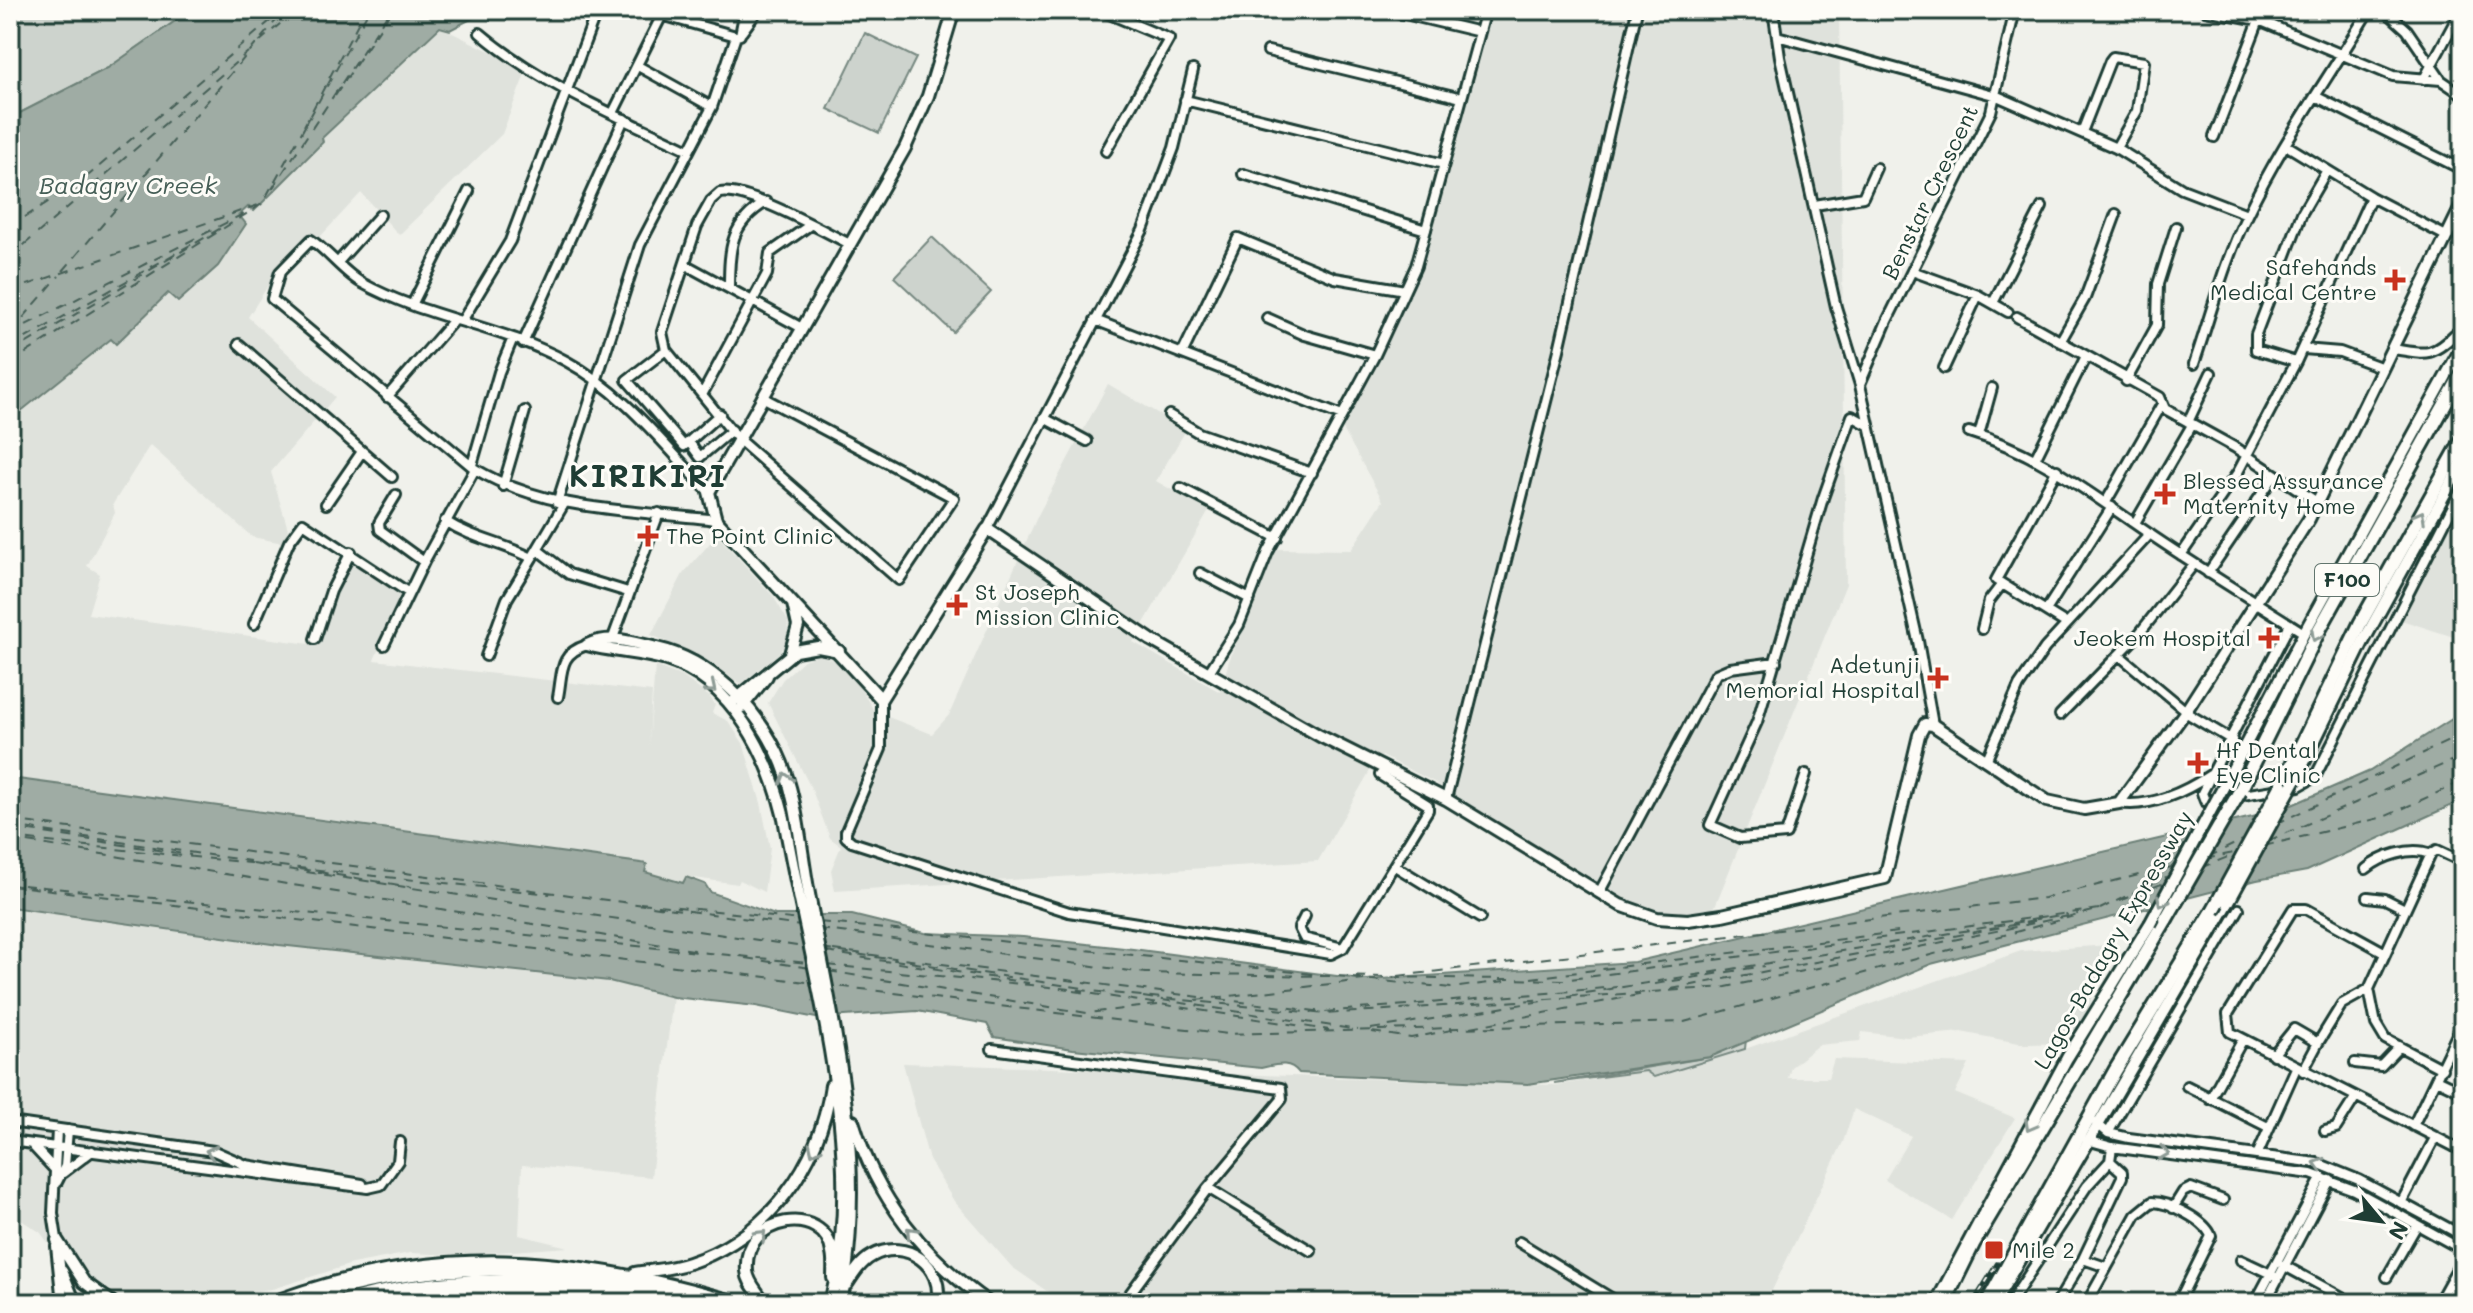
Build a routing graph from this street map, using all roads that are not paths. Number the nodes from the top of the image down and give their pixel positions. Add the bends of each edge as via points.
1 (597, 10) edge
2 (644, 10) edge
3 (745, 10) edge
4 (758, 10) edge
5 (954, 10) edge
6 (1100, 10) edge
7 (1388, 10) edge
8 (1486, 10) edge
9 (1637, 10) edge
10 (1773, 10) edge
11 (2015, 10) edge
12 (2205, 10) edge
13 (2369, 10) edge
14 (2385, 10) edge
15 (2461, 10) edge
16 (662, 15) junction
17 (2259, 20) junction
18 (1480, 32) junction
19 (480, 33) dead end
20 (738, 36) junction
21 (1777, 36) junction
22 (1268, 51) dead end
23 (2342, 55) junction
24 (638, 66) junction
25 (2432, 67) junction
26 (1193, 70) dead end
27 (2424, 79) junction
28 (2441, 80) junction
29 (569, 92) junction
30 (2463, 95) edge
31 (1997, 96) junction
32 (2317, 97) junction
33 (1462, 98) junction
34 (1185, 100) junction
35 (712, 107) junction
36 (613, 113) junction
37 (624, 119) junction
38 (2082, 132) junction
39 (2214, 137) dead end
40 (2286, 145) junction
41 (2116, 148) junction
42 (689, 150) junction
43 (1106, 151) dead end
44 (1444, 164) junction
45 (1876, 168) dead end
46 (2327, 170) junction
47 (2463, 170) edge
48 (1243, 174) dead end
49 (469, 191) dead end
50 (2371, 197) junction
51 (766, 202) junction
52 (2463, 203) edge
53 (1815, 205) junction
54 (2042, 207) dead end
55 (2116, 214) dead end
56 (2247, 214) junction
57 (380, 215) dead end
58 (810, 225) junction
59 (2176, 227) dead end
60 (1426, 230) junction
61 (2446, 236) junction
62 (850, 244) junction
63 (339, 261) junction
64 (686, 265) junction
65 (1912, 271) junction
66 (729, 287) junction
67 (1405, 290) junction
68 (1978, 295) junction
69 (753, 300) junction
70 (413, 303) junction
71 (1993, 303) junction
72 (2008, 312) dead end
73 (2017, 317) dead end
74 (1267, 318) dead end
75 (1095, 320) junction
76 (458, 321) junction
77 (800, 327) junction
78 (2455, 334) dead end
79 (513, 338) junction
80 (2060, 342) junction
81 (523, 343) junction
82 (239, 344) dead end
83 (2463, 345) edge
84 (2304, 349) junction
85 (2393, 349) junction
86 (666, 350) junction
87 (1183, 352) junction
88 (1375, 355) junction
89 (2085, 358) junction
90 (2296, 362) junction
91 (2194, 364) dead end
92 (1944, 368) dead end
93 (2383, 368) junction
94 (2463, 372) edge
95 (2211, 373) dead end
96 (596, 380) junction
97 (2126, 381) junction
98 (1860, 385) junction
99 (1992, 388) dead end
100 (703, 393) junction
101 (387, 397) junction
102 (762, 397) junction
103 (2161, 406) junction
104 (525, 411) dead end
105 (720, 414) junction
106 (1169, 415) dead end
107 (1342, 416) junction
108 (1044, 418) junction
109 (2190, 423) junction
110 (1868, 425) junction
111 (1969, 432) dead end
112 (735, 434) junction
113 (1979, 435) junction
114 (2463, 439) edge
115 (1087, 441) dead end
116 (689, 442) junction
117 (361, 453) junction
118 (2247, 455) junction
119 (2036, 457) junction
120 (2463, 461) edge
121 (474, 467) junction
122 (2057, 470) junction
123 (1312, 473) junction
124 (2274, 476) junction
125 (392, 477) dead end
126 (503, 486) junction
127 (2463, 486) edge
128 (1181, 488) dead end
129 (709, 492) junction
130 (396, 495) dead end
131 (2317, 502) junction
132 (560, 503) junction
133 (326, 504) dead end
134 (2109, 505) junction
135 (659, 513) junction
136 (716, 520) junction
137 (445, 521) junction
138 (2135, 523) junction
139 (987, 529) junction
140 (2150, 534) junction
141 (1277, 538) junction
142 (539, 551) junction
143 (351, 552) junction
144 (2181, 555) junction
145 (532, 558) junction
146 (424, 562) junction
147 (2194, 564) junction
148 (1200, 573) dead end
149 (2208, 573) junction
150 (2002, 584) junction
151 (628, 592) junction
152 (409, 593) junction
153 (1250, 599) junction
154 (792, 602) junction
155 (2256, 603) junction
156 (2047, 609) junction
157 (254, 624) dead end
158 (2067, 624) junction
159 (2290, 624) junction
160 (1982, 629) dead end
161 (2304, 633) junction
162 (613, 638) junction
163 (315, 639) dead end
164 (384, 645) dead end
165 (587, 645) junction
166 (842, 653) junction
167 (789, 655) junction
168 (2119, 655) junction
169 (486, 656) dead end
170 (1776, 662) junction
171 (1209, 672) junction
172 (558, 697) dead end
173 (881, 699) junction
174 (737, 705) junction
175 (2186, 712) junction
176 (2060, 715) dead end
177 (1933, 725) junction
178 (2232, 740) junction
179 (1986, 761) junction
180 (2214, 772) junction
181 (1806, 774) dead end
182 (1380, 775) dead end
183 (1446, 799) junction
184 (2119, 803) junction
185 (2431, 854) junction
186 (2463, 862) edge
187 (1395, 866) junction
188 (2366, 869) dead end
189 (1599, 893) junction
190 (2368, 897) dead end
191 (2239, 909) dead end
192 (2405, 909) junction
193 (1305, 916) dead end
194 (1480, 918) dead end
195 (1343, 948) junction
196 (2384, 952) junction
197 (2369, 989) junction
198 (2463, 1022) edge
199 (2243, 1039) junction
200 (2318, 1043) junction
201 (2399, 1047) junction
202 (992, 1049) dead end
203 (2273, 1055) junction
204 (2355, 1063) dead end
205 (835, 1069) junction
206 (2299, 1069) junction
207 (2442, 1069) junction
208 (2436, 1079) junction
209 (2187, 1086) dead end
210 (2463, 1092) edge
211 (845, 1093) junction
212 (2355, 1098) junction
213 (2210, 1099) junction
214 (10, 1122) edge
215 (2096, 1123) junction
216 (2413, 1126) junction
217 (2268, 1127) junction
218 (57, 1129) junction
219 (68, 1130) junction
220 (2325, 1131) dead end
221 (2108, 1133) junction
222 (2435, 1138) junction
223 (2087, 1140) junction
224 (10, 1141) edge
225 (400, 1142) dead end
226 (31, 1144) junction
227 (2112, 1147) junction
228 (61, 1148) junction
229 (92, 1151) junction
230 (2463, 1151) edge
231 (2258, 1153) junction
232 (2281, 1156) junction
233 (2110, 1161) junction
234 (2279, 1168) junction
235 (59, 1172) junction
236 (2326, 1178) junction
237 (368, 1188) junction
238 (1208, 1188) junction
239 (2387, 1195) junction
240 (2223, 1200) dead end
241 (2401, 1203) junction
242 (2382, 1205) junction
243 (2173, 1208) junction
244 (2463, 1212) edge
245 (2417, 1225) junction
246 (2459, 1234) edge
247 (57, 1240) junction
248 (1519, 1242) dead end
249 (2463, 1250) edge
250 (1311, 1251) dead end
251 (2463, 1258) edge
252 (2083, 1259) junction
253 (2241, 1260) dead end
254 (512, 1263) junction
255 (2281, 1264) junction
256 (545, 1265) junction
257 (2106, 1267) junction
258 (631, 1274) junction
259 (2274, 1276) junction
260 (2387, 1277) dead end
261 (428, 1289) junction
262 (839, 1289) junction
263 (396, 1294) junction
264 (594, 1297) junction
265 (836, 1302) edge
266 (63, 1303) edge
267 (76, 1303) edge
268 (113, 1303) edge
269 (271, 1303) edge
270 (292, 1303) edge
271 (338, 1303) edge
272 (374, 1303) edge
273 (607, 1303) edge
274 (626, 1303) edge
275 (670, 1303) edge
276 (718, 1303) edge
277 (739, 1303) edge
278 (764, 1303) edge
279 (937, 1303) edge
280 (989, 1303) edge
281 (1123, 1303) edge
282 (1619, 1303) edge
283 (1936, 1303) edge
284 (1944, 1303) edge
285 (1987, 1303) edge
286 (1994, 1303) edge
287 (2010, 1303) edge
288 (2057, 1303) edge
289 (2087, 1303) edge
290 (2178, 1303) edge
291 (2255, 1303) edge
292 (2265, 1303) edge
293 (2351, 1303) edge
294 (2438, 1303) edge

1 - 29 street
2 - 16 street
3 - 20 street
4 - 20 street
5 - 62 main road via 922,112
6 - 43 street via 1169,39
7 - 18 street
8 - 18 street
9 - 183 street via 1559,350
10 - 21 street
11 - 31 street, Benstar Crescent
12 - 17 street
13 - 23 street
14 - 25 street via 2407,30
15 - 25 street
16 - 20 street
16 - 24 street
17 - 23 street
17 - 39 street
18 - 33 street
19 - 29 street
20 - 35 street
21 - 31 street
21 - 53 street
22 - 33 street
23 - 27 street via 2393,76
23 - 32 street
24 - 35 street
24 - 36 street
25 - 27 street
25 - 28 street
26 - 34 street
27 - 28 street
28 - 30 street
29 - 36 street
29 - 76 street via 510,241
31 - 38 street
31 - 65 street, Benstar Crescent
32 - 40 street
32 - 47 street
33 - 44 street
34 - 44 street
34 - 75 street via 1155,203
35 - 42 street
36 - 37 street
37 - 42 street
37 - 81 street
38 - 41 street
38 - 41 street via 2113,57 2144,62 2137,111
40 - 46 street
40 - 56 street
41 - 56 street via 2182,189
42 - 96 street via 640,245
44 - 60 street
45 - 53 street via 1863,197
46 - 50 street
46 - 90 street via 2302,213 2254,344 2256,350
48 - 60 street
49 - 70 street
50 - 61 street
50 - 84 street
51 - 58 street
51 - 64 street via 726,191 717,195 697,226
51 - 66 street via 733,233
52 - 61 main road
53 - 98 street via 1839,320
54 - 71 street
55 - 80 street via 2089,290
56 - 91 street
57 - 63 street
58 - 62 street
58 - 69 street via 770,253 767,274
59 - 97 street via 2158,284 2157,325
60 - 67 street
61 - 85 main road
62 - 77 main road
63 - 70 street via 359,282
63 - 101 street via 307,242 280,272 272,299
64 - 66 street
64 - 86 street via 662,332
65 - 68 street
65 - 98 street, Benstar Crescent
66 - 69 street
67 - 87 street via 1335,278 1238,238
67 - 88 street
68 - 71 street
68 - 92 street
69 - 77 street
69 - 100 street
70 - 76 street
71 - 72 street
73 - 80 street
74 - 88 street
75 - 87 street
75 - 108 street
76 - 79 street
76 - 101 street
77 - 102 main road
78 - 85 street via 2428,354
79 - 81 street
79 - 121 street
80 - 89 street
81 - 96 street
82 - 117 street
83 - 161 main road, Lagos-Badagry Expressway
84 - 90 street
84 - 93 street via 2340,352
85 - 93 main road
86 - 100 street
86 - 116 street via 627,380 684,446
87 - 107 street
88 - 107 street
89 - 97 street
89 - 119 street
90 - 118 street
93 - 131 main road
94 -> 284 highway, Lagos-Badagry Expressway / F100, bridge via 2319,630 2240,791 1973,1244
95 - 109 street
96 - 129 street via 629,406
96 - 132 street
97 - 103 street via 2160,397
98 - 110 street
99 - 113 street
100 - 105 street
101 - 121 street
102 - 112 main road
102 - 112 street via 954,498 899,580
103 - 109 street
103 - 134 street
104 - 126 street
105 - 112 street
105 - 116 street
106 - 123 street via 1199,433
107 - 123 street
108 - 115 street
108 - 139 street
109 - 118 street
109 - 138 street
110 - 170 street via 1852,416
110 - 177 street
111 - 113 street
112 - 116 street via 700,457
112 - 129 main road
113 - 119 street
285 -> 114 highway, F100, bridge via 2115,1071 2213,911 2355,634
117 - 125 street
117 - 133 street
118 - 124 street
118 - 144 street
119 - 122 street
120 - 215 main road, bridge via 2228,903
121 - 126 street
121 - 137 street
122 - 134 street
122 - 150 street via 1997,577
123 - 141 street
124 - 131 street
124 - 149 street
126 - 132 street
127 - 180 street via 2315,777 2299,786 2205,801 2202,796
128 - 141 street
129 - 136 main road
130 - 146 street via 380,530
131 - 155 main road
132 - 135 street
132 - 142 street
134 - 138 street
134 - 156 street
135 - 136 street
135 - 151 street
136 - 154 main road
137 - 145 street via 466,535
137 - 146 street
138 - 140 street
139 - 171 main road via 1151,640
139 - 173 main road
140 - 144 street
140 - 158 street
141 - 153 street
142 - 145 street
142 - 151 street via 569,574
143 - 152 street
143 - 157 street via 303,523 298,525
143 - 163 street
144 - 147 street
145 - 169 street via 507,599
146 - 152 street
147 - 149 street
147 - 168 street
148 - 153 street
149 - 155 street
150 - 156 street
150 - 160 street via 1989,601
151 - 162 street
152 - 164 street
153 - 171 street
154 - 166 main road
154 - 167 main road via 798,626
155 - 159 street
155 - 175 main road
156 - 158 street
158 - 179 street via 2019,686
159 - 161 street
159 - 178 street
161 -> 283 main road, Lagos-Badagry Expressway, bridge via 2150,924 2067,1058
162 - 165 main road
162 - 174 main road via 674,652 708,671
165 - 172 street via 572,649 564,659
165 -> 174 main road via 666,660
166 - 167 main road via 818,647
166 - 173 main road
167 - 174 main road
168 - 175 street
168 - 176 street
170 - 181 street via 1757,722 1710,825 1740,838 1786,834
170 - 189 street via 1716,674
171 - 183 main road
173 - 195 street via 881,749 846,831 852,842 1069,912 1331,954
174 - 205 main road via 772,773 796,855
175 - 178 street
175 - 184 main road
177 - 179 main road
177 - 189 main road via 1925,724 1919,735 1885,878 1688,920 1657,918
178 - 180 street
179 - 184 main road via 2058,805 2084,809
180 - 184 street via 2166,797
182 - 187 street via 1428,805
183 - 189 main road
185 - 186 street via 2437,850
185 - 188 street via 2422,850 2378,859
185 - 192 street
187 - 194 street
187 - 195 street
190 - 192 street
191 - 221 street
192 - 196 street
193 - 195 street via 1299,928 1304,938
196 - 197 street
196 - 199 street via 2306,909 2293,909 2228,1014 2230,1032
197 - 200 street via 2342,1004
197 - 201 street via 2379,1032
198 - 207 street
199 - 203 street
199 - 213 street
200 - 203 street via 2294,1029
200 - 206 street
201 - 204 street via 2381,1066
201 - 207 street
202 - 238 street via 1281,1088 1282,1099
203 - 206 street
205 - 211 main road
205 -> 258 main road via 814,1152 774,1208 711,1255
205 - 262 main road via 845,1184
206 - 212 street
206 - 217 street
207 - 208 street
208 - 210 street
208 - 216 street
209 - 213 street
211 - 262 main road via 854,1193 851,1248
280 -> 211 main road via 897,1217 870,1169
212 - 216 street
212 - 220 street via 2336,1128
213 - 217 street
214 - 218 street
215 - 221 street
215 - 223 main road
216 - 222 street
217 - 231 street
218 - 219 street
218 - 228 street
219 - 228 street
237 -> 219 street via 358,1182 246,1165 214,1151
221 - 231 street
222 - 230 street
222 - 241 street
223 - 227 street
223 - 286 main road
224 - 226 street
225 - 237 street via 398,1161 381,1185
226 - 228 street
226 - 235 street
227 - 233 street
227 -> 234 street
228 - 229 street
228 - 235 street
229 - 235 street
229 - 237 street
231 - 232 street
232 - 234 street
239 -> 232 street via 2335,1169
233 - 252 street via 2122,1177
233 - 287 street via 2087,1186
234 - 236 street
235 - 247 street via 53,1213
236 - 242 street
236 - 255 street
238 - 250 street
238 - 281 street
239 - 241 street
239 - 242 street
240 - 243 street via 2187,1189
241 - 246 street
242 - 245 street
243 - 257 street via 2145,1204
243 - 290 street via 2211,1236
244 - 246 street
245 - 249 street
245 - 260 street
247 - 266 main road
247 - 267 street
247 - 268 main road via 84,1282
248 - 282 street
251 - 294 street
252 - 257 street
252 - 288 street
253 - 259 street
254 - 256 highway
254 - 256 highway
254 - 269 main road via 453,1262 381,1271
254 - 270 highway via 402,1276
255 - 259 street
255 - 293 street
256 - 258 main road
256 - 276 highway
257 - 289 street
258 - 277 main road
259 - 291 street
259 - 292 street
261 - 263 highway
261 - 263 highway
261 - 264 main road
261 - 275 highway via 546,1281
262 - 265 main road
278 -> 262 main road via 749,1280 748,1250 764,1230 785,1221 807,1224 827,1241
262 - 279 main road via 874,1254 902,1251 934,1271
263 - 271 highway
263 - 272 main road
264 - 273 main road
264 - 274 main road

